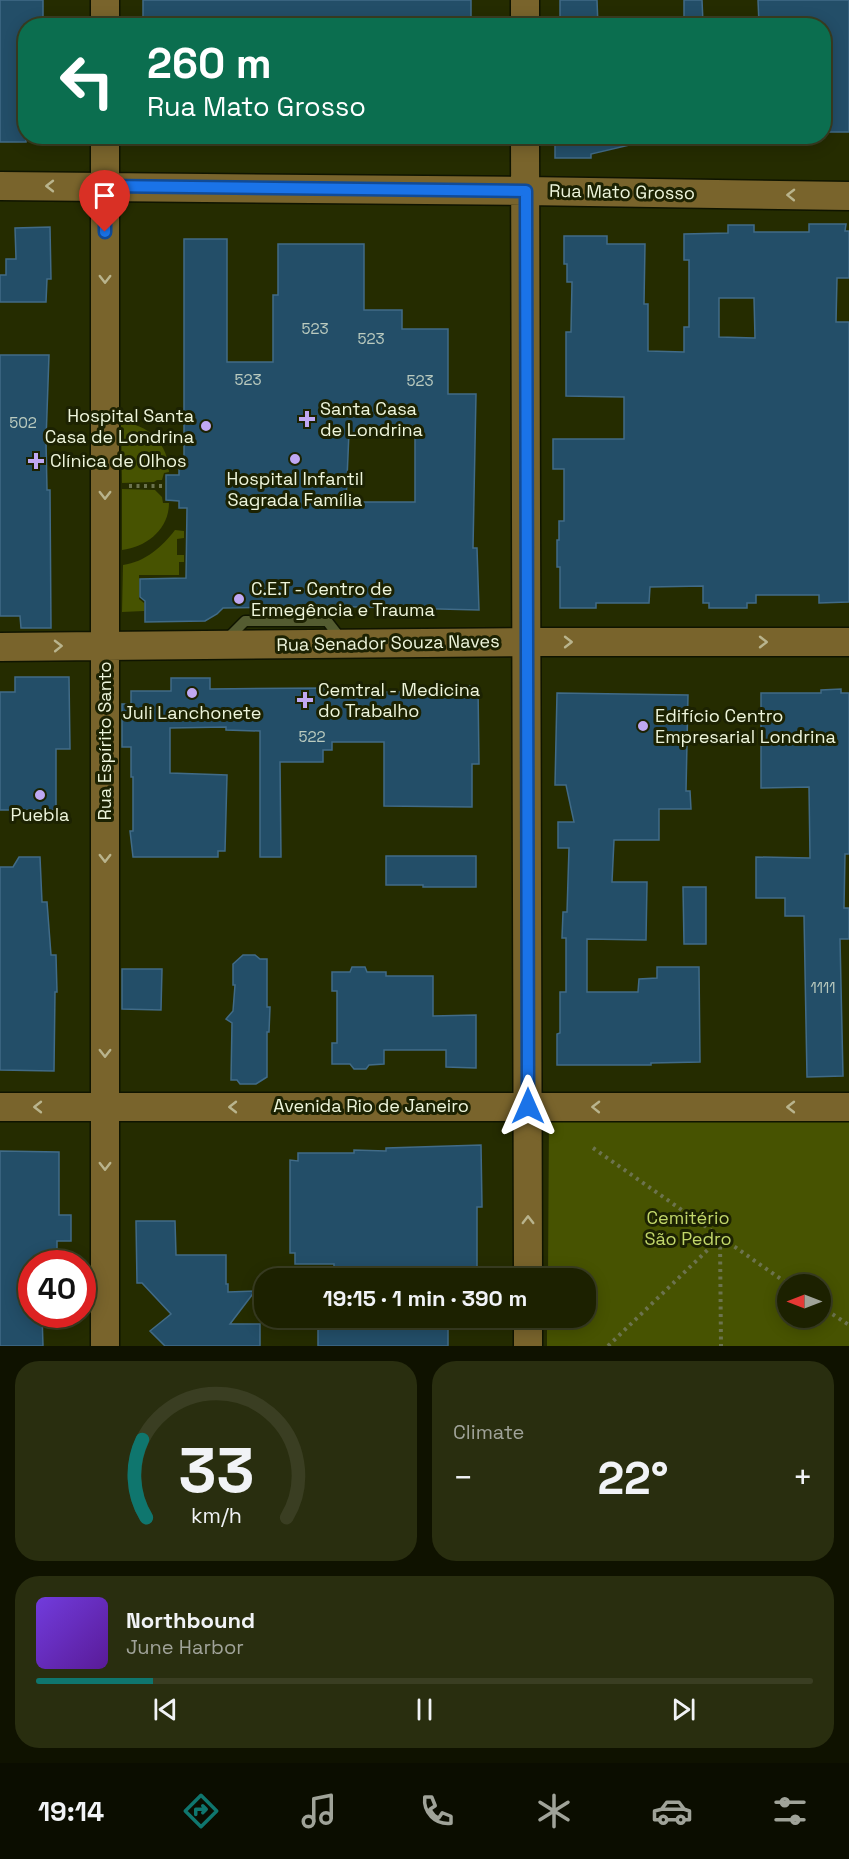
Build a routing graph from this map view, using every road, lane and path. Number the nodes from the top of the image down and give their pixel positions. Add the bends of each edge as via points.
1 (105, 0) edge
2 (525, 0) edge
3 (105, 18) edge
4 (525, 18) edge
5 (105, 144) edge
6 (525, 144) edge
7 (0, 186) edge
8 (105, 186) junction
9 (526, 191) junction
10 (849, 196) edge
11 (105, 485) junction
12 (166, 486) dead end
13 (526, 642) junction
14 (849, 642) edge
15 (105, 646) junction
16 (0, 647) edge
17 (528, 1106) junction
18 (0, 1107) edge
19 (105, 1107) junction
20 (849, 1107) edge
21 (593, 1148) dead end
22 (720, 1238) junction
23 (528, 1268) edge
24 (777, 1277) edge
25 (831, 1313) edge
26 (849, 1325) edge
27 (528, 1328) edge
28 (105, 1346) edge
29 (528, 1346) edge
30 (608, 1346) edge
31 (721, 1346) edge

1 - 3 street
2 - 4 street
5 - 8 street, Rua Espírito Santo
6 - 9 street
8 -> 7 street, Rua Mato Grosso
8 - 9 street, Rua Mato Grosso
8 -> 11 street, Rua Espírito Santo
10 -> 9 street, Rua Mato Grosso
9 - 13 street
11 - 12 path
11 -> 15 street, Rua Espírito Santo
13 -> 14 street, Rua Senador Souza Naves
13 - 15 street, Rua Senador Souza Naves
13 - 17 street
16 -> 15 street, Rua Senador Souza Naves
15 -> 19 street, Rua Espírito Santo
17 -> 19 street, Avenida Rio de Janeiro
20 -> 17 street, Avenida Rio de Janeiro
23 -> 17 street
19 -> 18 street, Avenida Rio de Janeiro
19 -> 28 street, Rua Espírito Santo
21 - 22 path
22 - 24 path
22 - 30 path
22 - 31 path
25 - 26 path
27 - 29 street

